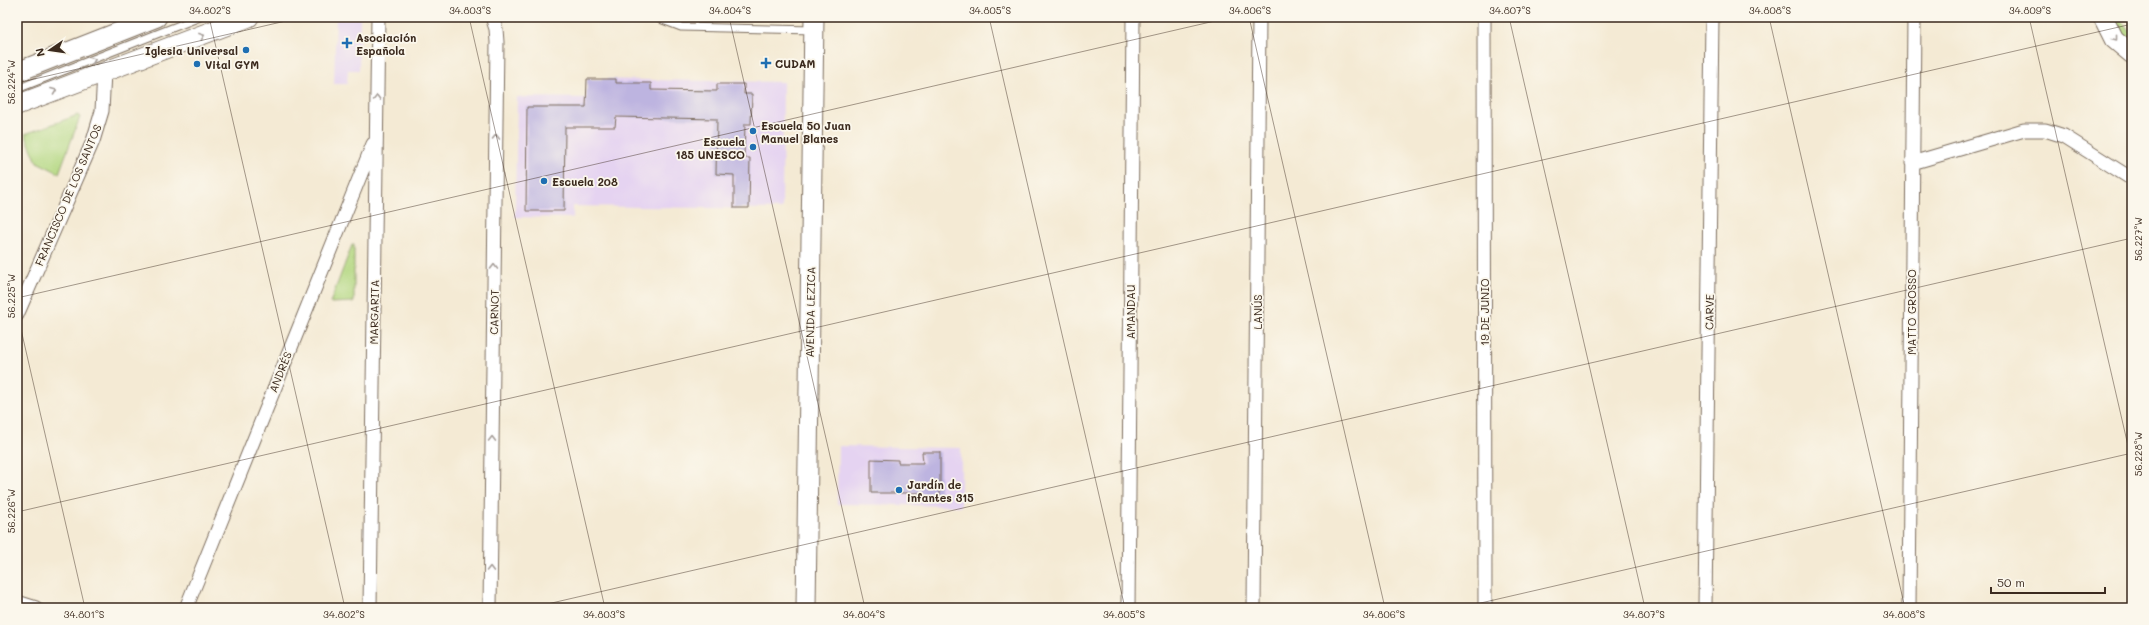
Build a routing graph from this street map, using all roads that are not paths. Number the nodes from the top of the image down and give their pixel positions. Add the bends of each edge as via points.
1 (157, 17) edge
2 (200, 17) edge
3 (249, 17) edge
4 (378, 17) edge
5 (492, 17) edge
6 (1133, 17) edge
7 (1259, 17) edge
8 (1484, 17) edge
9 (1712, 17) edge
10 (1914, 17) edge
11 (2103, 17) edge
12 (660, 19) dead end
13 (814, 23) edge
14 (2132, 54) edge
15 (17, 72) edge
16 (104, 72) junction
17 (17, 89) edge
18 (17, 105) edge
19 (376, 137) junction
20 (1912, 163) junction
21 (2132, 180) edge
22 (17, 315) edge
23 (17, 602) edge
24 (33, 608) edge
25 (186, 608) edge
26 (370, 608) edge
27 (490, 608) edge
28 (806, 608) edge
29 (1128, 608) edge
30 (1254, 608) edge
31 (1485, 608) edge
32 (1705, 608) edge
33 (1909, 608) edge

1 - 15 street
17 -> 2 lane
16 -> 3 street
19 -> 4 street, MARGARITA
27 -> 5 street, CARNOT via 497,42
6 - 29 street, AMANDAU
7 - 30 street, LANÚS
8 - 31 street, 19 DE JUNIO
9 - 32 street, CARVE
10 - 20 street, MATTO GROSSO
11 -> 14 street via 2114,39
12 - 13 lane via 681,27
13 - 28 street, AVENIDA LEZICA
18 -> 16 street
16 - 22 street, FRANCISCO DE LOS SANTOS via 102,111 93,141
19 - 25 street, ANDRÉS
19 - 26 street, MARGARITA
20 - 21 street via 2024,130 2045,130 2064,136
20 - 33 street, MATTO GROSSO
23 - 24 street

